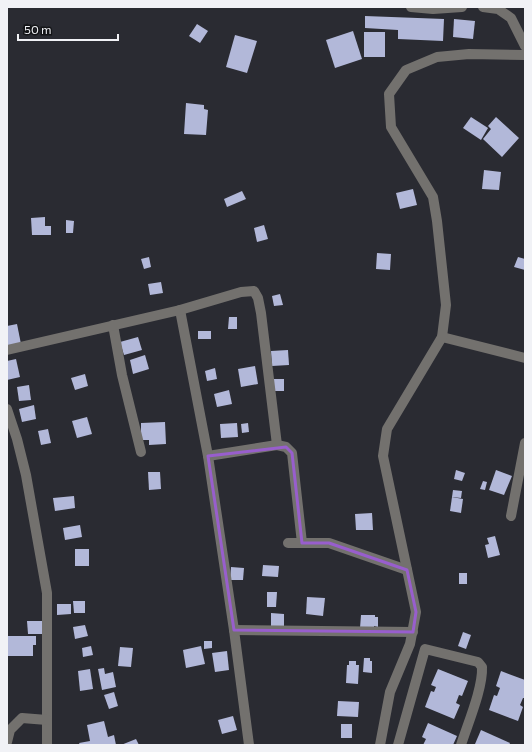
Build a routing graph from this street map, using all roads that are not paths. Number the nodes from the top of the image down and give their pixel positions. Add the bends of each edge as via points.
1 (411, 7) edge
2 (462, 7) edge
3 (483, 7) edge
4 (525, 46) edge
5 (525, 55) edge
6 (180, 310) junction
7 (113, 325) junction
8 (442, 337) junction
9 (7, 350) edge
10 (525, 358) edge
11 (7, 409) edge
12 (525, 443) edge
13 (277, 445) junction
14 (141, 452) dead end
15 (208, 456) junction
16 (521, 483) edge
17 (511, 516) dead end
18 (288, 543) dead end
19 (302, 543) junction
20 (407, 570) junction
21 (234, 630) junction
22 (413, 632) junction
23 (410, 644) junction
24 (425, 649) junction
25 (48, 720) junction
26 (7, 742) edge
27 (47, 745) edge
28 (249, 745) edge
29 (380, 745) edge
30 (398, 745) edge
31 (461, 745) edge

1 - 2 street
3 - 4 street via 498,9 511,18
5 - 8 street via 469,54 437,57 406,70 389,94 392,127 433,197 446,305
6 - 7 street
6 - 13 street via 242,292 254,292 261,313
6 - 15 street
7 - 9 street
7 - 14 street
8 - 10 street
8 - 20 street via 387,429 383,456
11 - 25 street via 26,475 47,593
12 - 16 street
13 - 15 street
13 - 19 street via 286,447 292,454
15 - 21 street
16 - 17 street
18 - 19 street
19 - 20 street via 329,543
20 - 22 street via 416,612
21 - 22 street
21 - 28 street
22 - 23 street
23 - 24 street
23 - 29 street via 390,692
24 - 30 street
24 - 31 street via 478,662 482,667 480,686
25 - 26 street via 22,718 10,730
25 - 27 street

